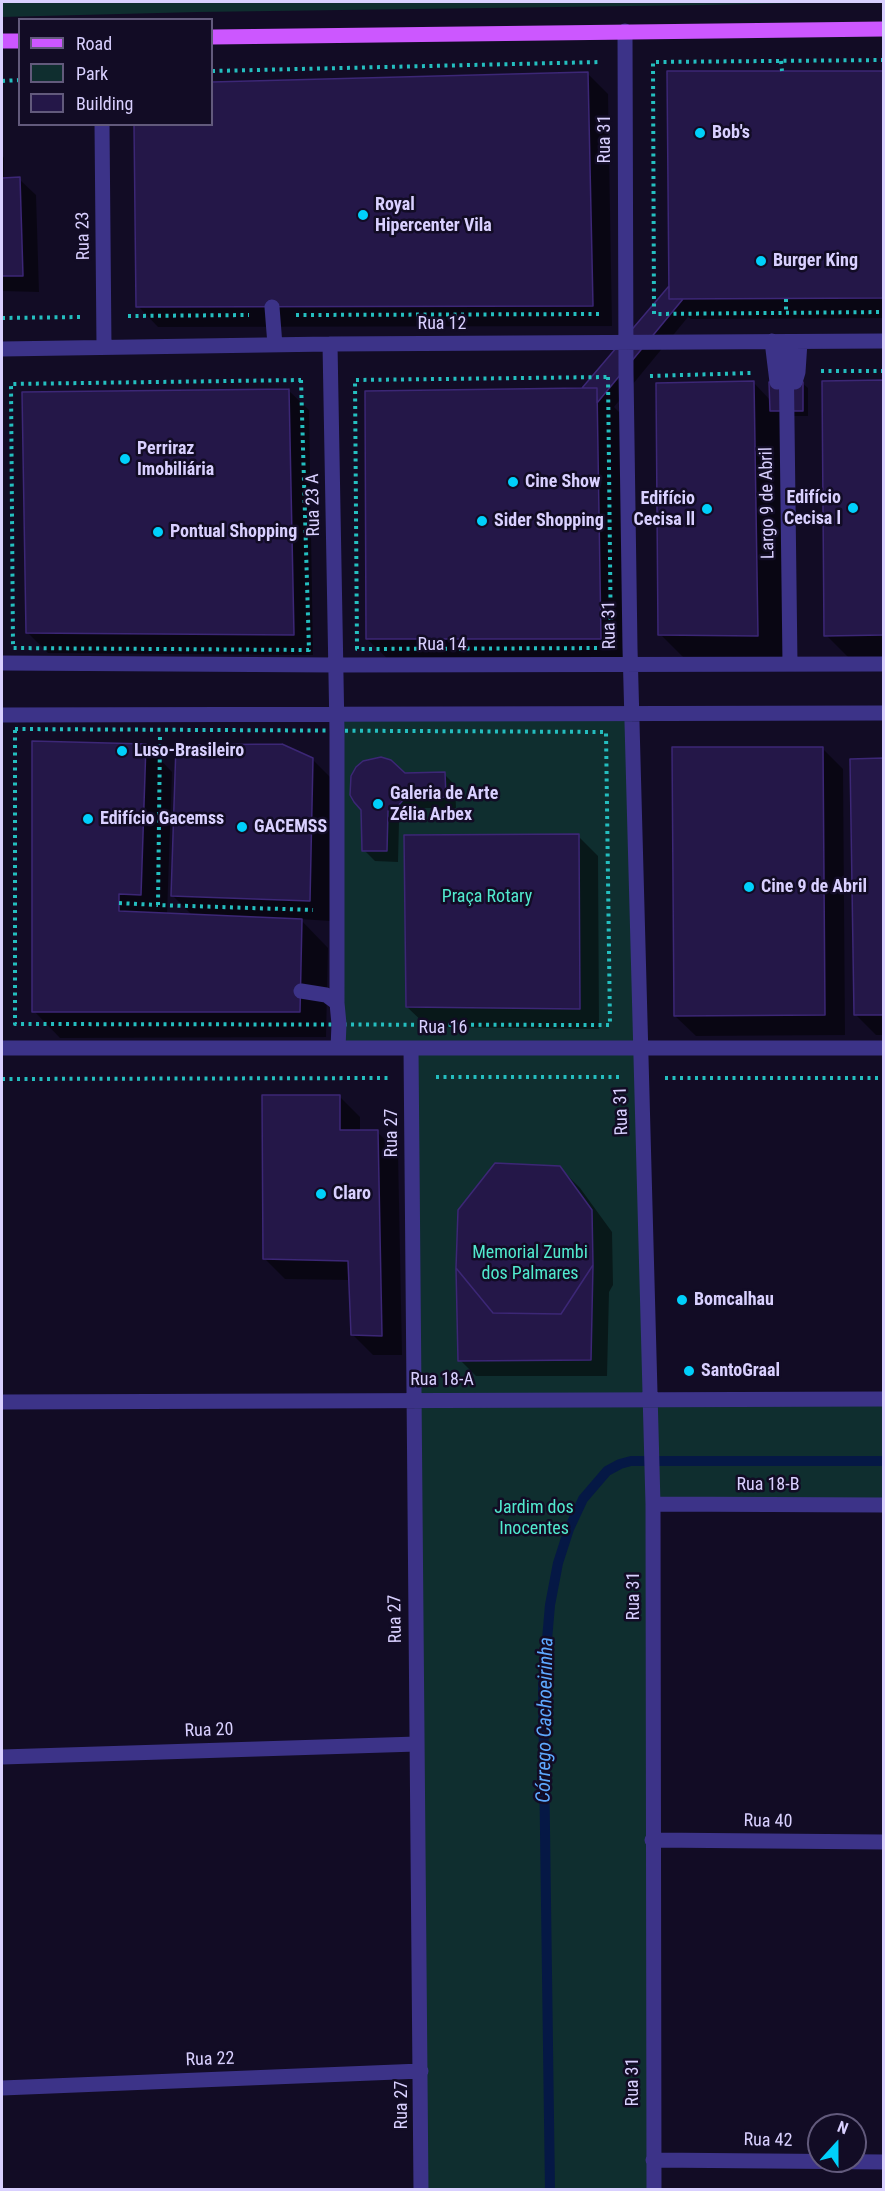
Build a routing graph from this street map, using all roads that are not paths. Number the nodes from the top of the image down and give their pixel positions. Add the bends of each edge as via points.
1 (884, 29) edge
2 (625, 32) junction
3 (213, 38) edge
4 (2, 41) edge
5 (18, 41) edge
6 (102, 126) edge
7 (272, 311) road end
8 (884, 341) edge
9 (786, 342) junction
10 (626, 343) junction
11 (330, 344) junction
12 (275, 345) junction
13 (104, 347) junction
14 (2, 349) edge
15 (777, 382) dead end
16 (795, 382) dead end
17 (2, 663) edge
18 (631, 664) junction
19 (790, 664) junction
20 (884, 664) edge
21 (336, 665) junction
22 (632, 713) junction
23 (884, 713) edge
24 (337, 714) junction
25 (2, 715) edge
26 (301, 991) dead end
27 (337, 1003) junction
28 (2, 1048) edge
29 (338, 1048) junction
30 (411, 1048) junction
31 (884, 1048) edge
32 (640, 1049) junction
33 (651, 1398) junction
34 (884, 1399) edge
35 (414, 1400) junction
36 (2, 1402) edge
37 (653, 1497) junction
38 (884, 1505) edge
39 (417, 1744) junction
40 (2, 1756) edge
41 (652, 1840) junction
42 (884, 1842) edge
43 (421, 2070) junction
44 (2, 2088) edge
45 (653, 2160) junction
46 (884, 2162) edge
47 (421, 2190) edge
48 (654, 2190) edge

1 - 2 main road
2 - 3 main road
2 - 10 street, Rua 31
4 - 5 main road
6 - 13 street, Rua 23
7 - 12 street
8 - 9 street, Rua 12
9 - 10 street, Rua 12
9 - 15 street
9 - 16 street via 798,372
9 - 19 street, Largo 9 de Abril
10 - 11 street, Rua 12
10 - 18 street, Rua 31
11 - 12 street, Rua 12
11 - 21 street, Rua 23 A
12 - 13 street, Rua 12
13 - 14 street, Rua 12
17 - 21 street, Rua 14
18 - 19 street, Rua 14
18 - 21 street, Rua 14
18 - 22 street, Rua 31
19 - 20 street, Rua 14
21 - 24 street, Rua 23 A
22 - 23 street
22 - 24 street
22 - 32 street, Rua 31
24 - 25 street
24 - 27 street
26 - 27 street via 326,995
27 - 29 street
28 - 29 street, Rua 16
29 - 30 street, Rua 16
30 - 32 street, Rua 16
30 - 35 street, Rua 27
31 - 32 street, Rua 16
32 - 33 street, Rua 31
33 - 34 street, Rua 18-A
33 - 35 street, Rua 18-A
33 - 37 street, Rua 31
35 - 36 street, Rua 18-A
35 - 39 street, Rua 27
37 - 38 street, Rua 18-B
37 - 41 street, Rua 31
39 - 40 street, Rua 20
39 - 43 street, Rua 27
41 - 42 street, Rua 40
41 - 45 street, Rua 31
43 - 44 street, Rua 22
43 - 47 street, Rua 27
45 - 46 street, Rua 42
45 - 48 street, Rua 31

